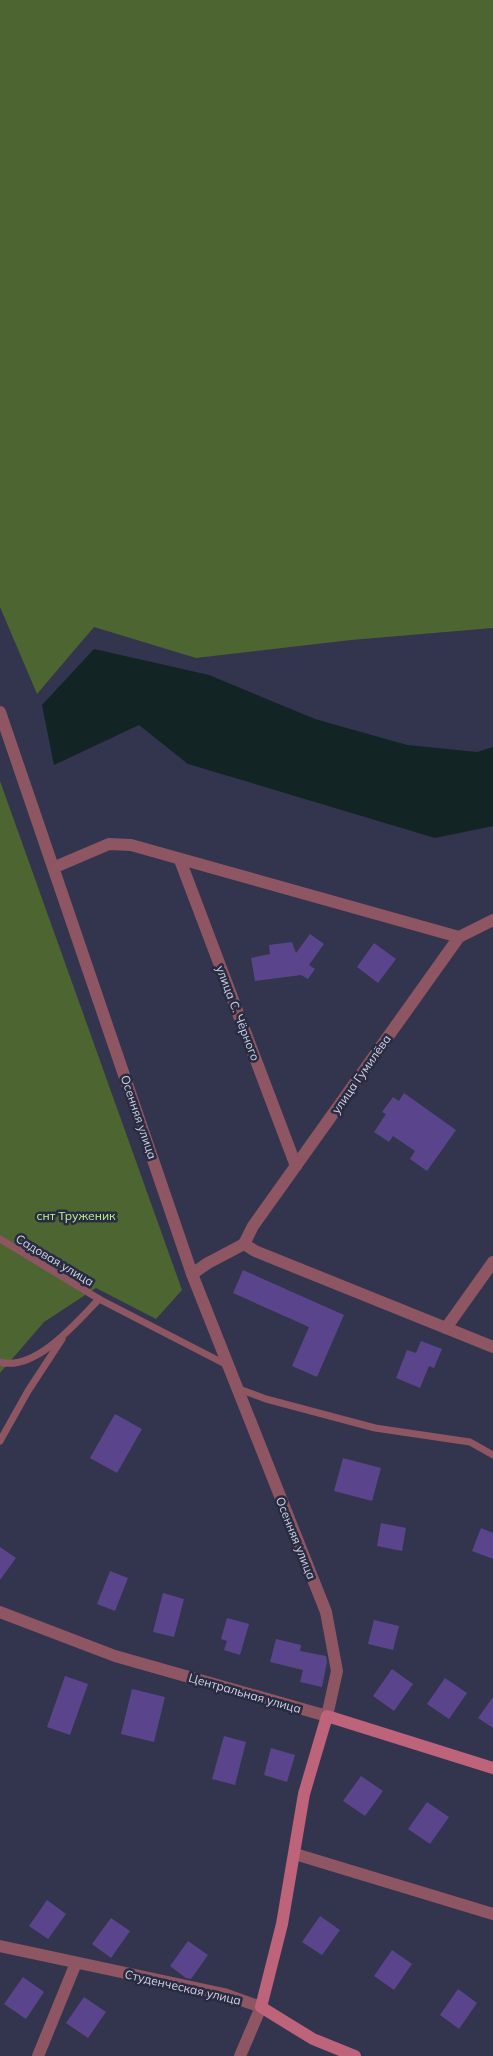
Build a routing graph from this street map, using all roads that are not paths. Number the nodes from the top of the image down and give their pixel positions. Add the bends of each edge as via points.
1 (0, 712) edge
2 (180, 860) junction
3 (54, 867) junction
4 (493, 920) edge
5 (459, 937) junction
6 (296, 1166) junction
7 (0, 1239) edge
8 (244, 1244) junction
9 (493, 1262) edge
10 (192, 1274) junction
11 (99, 1300) junction
12 (446, 1328) junction
13 (63, 1337) junction
14 (493, 1347) edge
15 (0, 1362) edge
16 (227, 1365) junction
17 (236, 1388) junction
18 (0, 1441) edge
19 (493, 1455) edge
20 (0, 1612) edge
21 (327, 1716) junction
22 (493, 1768) edge
23 (295, 1854) junction
24 (493, 1914) edge
25 (0, 1946) edge
26 (76, 1962) junction
27 (261, 2007) junction
28 (38, 2056) edge
29 (240, 2056) edge
30 (355, 2056) edge

1 - 3 street, Осенняя улица
2 - 3 street via 131,845 109,844
2 - 5 street
2 - 6 street, улица С. Чёрного
3 - 10 street, Осенняя улица
4 - 5 street, улица Гумилёва
5 - 6 street, улица Гумилёва
6 - 8 street, улица Гумилёва
7 - 11 lane, Садовая улица
8 - 10 street
8 - 12 street
9 - 12 street
10 - 16 street, Осенняя улица
11 - 13 lane
11 - 16 lane
12 - 14 street
13 - 15 lane via 35,1356 8,1364
13 - 18 lane
16 - 17 street, Осенняя улица
17 - 19 lane via 374,1428 470,1442
17 - 21 street, Осенняя улица via 326,1612 337,1671
20 - 21 street, Центральная улица via 115,1656
21 - 22 street, Центральная улица
21 - 23 street via 304,1794
23 - 24 street
23 - 27 street
25 - 26 street, Студенческая улица
26 - 27 street, Студенческая улица via 224,1994
26 - 28 street
27 - 29 street
27 - 30 street, Студенческая улица via 313,2039

